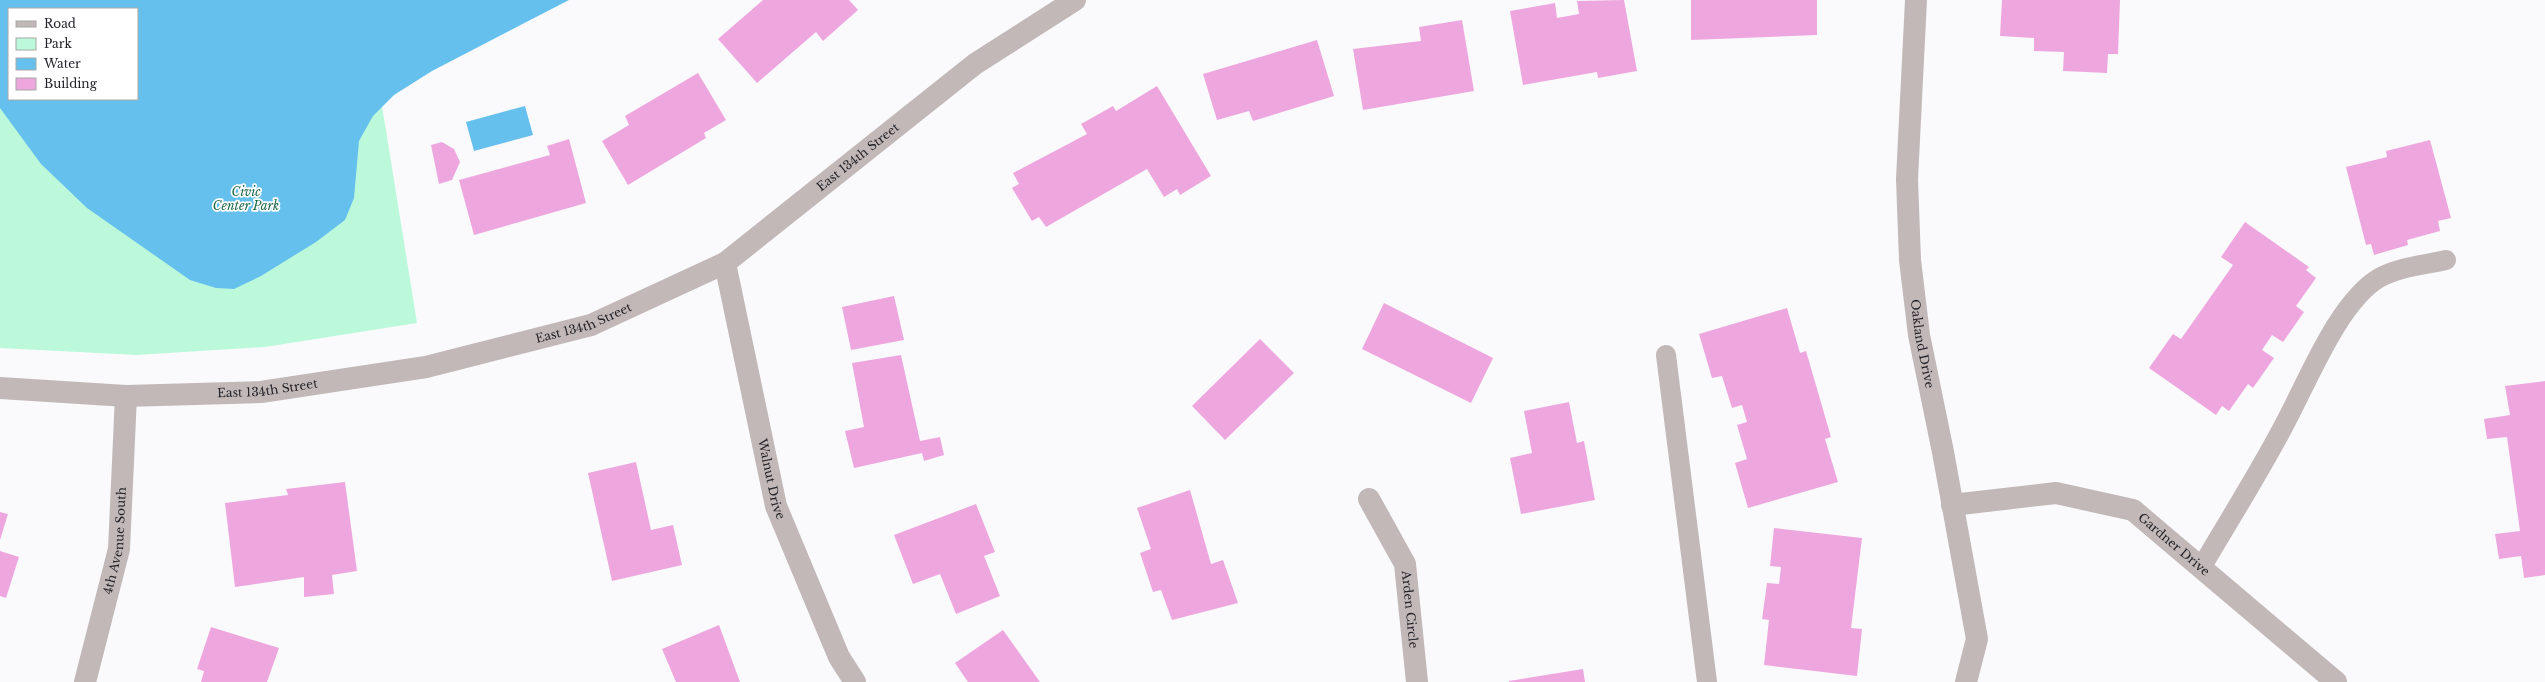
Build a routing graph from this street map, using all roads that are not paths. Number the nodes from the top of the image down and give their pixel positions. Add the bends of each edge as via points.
1 (1075, 0) edge
2 (1916, 0) edge
3 (2446, 260) dead end
4 (725, 263) junction
5 (1666, 354) dead end
6 (0, 388) edge
7 (126, 396) junction
8 (1369, 499) dead end
9 (1952, 505) junction
10 (2201, 568) junction
11 (85, 682) edge
12 (855, 682) edge
13 (1417, 682) edge
14 (1707, 682) edge
15 (1966, 682) edge
16 (2336, 682) edge

1 - 4 street, East 134th Street via 975,64
2 - 9 street, Oakland Drive via 1907,179 1910,260 1919,335
3 - 10 lane via 2379,278 2356,297 2335,326 2281,431
4 - 7 street, East 134th Street via 591,325 426,367 261,392
4 - 12 street, Walnut Drive via 776,506 839,657
5 - 14 lane
6 - 7 street, East 134th Street
7 - 11 street, 4th Avenue South via 119,549
8 - 13 street, Arden Circle via 1405,564
9 - 10 street, Gardner Drive via 2056,493 2133,510
9 - 15 street, Oakland Drive via 1977,639
10 - 16 street, Gardner Drive

